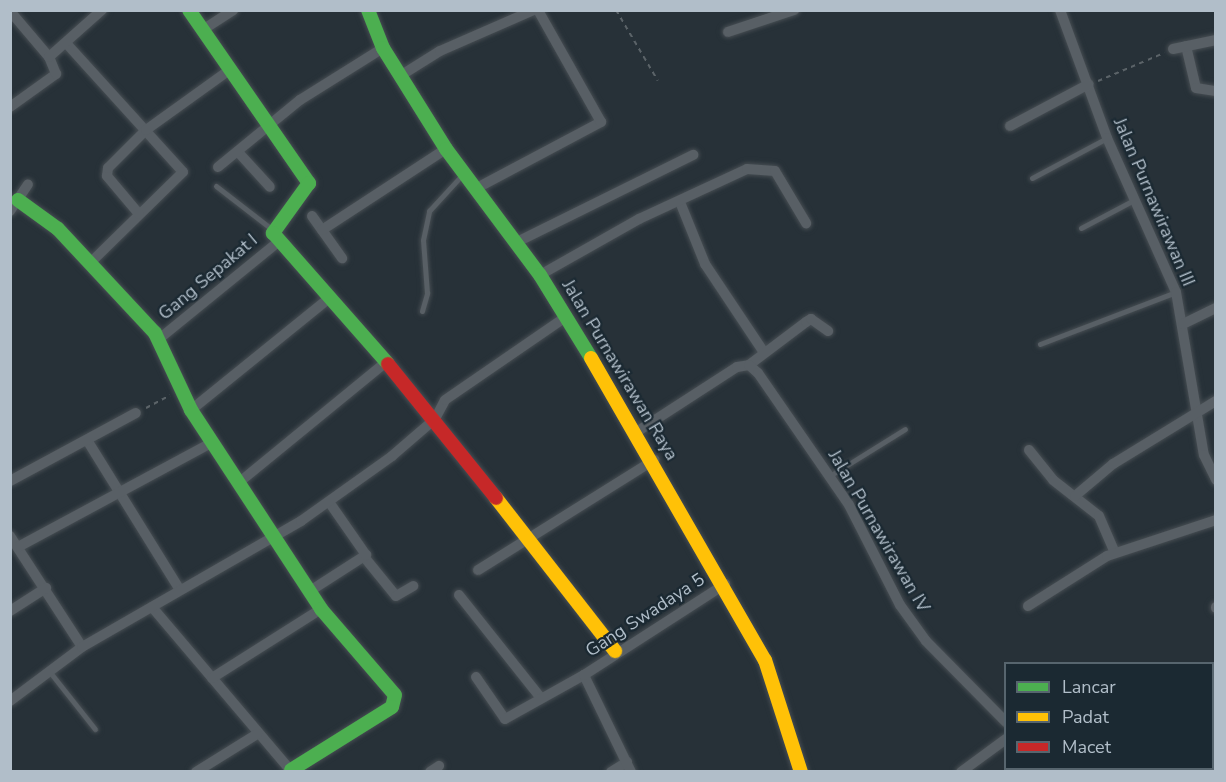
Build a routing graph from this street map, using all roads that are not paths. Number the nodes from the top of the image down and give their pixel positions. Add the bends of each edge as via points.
1 (102, 10) edge
2 (189, 10) edge
3 (233, 10) edge
4 (368, 10) edge
5 (534, 10) edge
6 (538, 10) edge
7 (794, 10) edge
8 (1060, 10) edge
9 (10, 11) edge
10 (204, 29) junction
11 (728, 32) dead end
12 (1215, 40) edge
13 (66, 43) junction
14 (1186, 46) junction
15 (383, 48) junction
16 (1173, 49) road end
17 (49, 57) junction
18 (228, 71) junction
19 (400, 76) junction
20 (1089, 84) junction
21 (1215, 91) edge
22 (10, 107) edge
23 (266, 125) junction
24 (1011, 126) dead end
25 (146, 129) junction
26 (1107, 138) junction
27 (446, 149) junction
28 (238, 152) junction
29 (693, 155) dead end
30 (218, 167) dead end
31 (463, 174) junction
32 (1032, 178) dead end
33 (28, 184) dead end
34 (216, 186) dead end
35 (270, 187) dead end
36 (475, 189) junction
37 (1137, 198) junction
38 (680, 202) junction
39 (14, 205) edge
40 (139, 214) junction
41 (312, 216) dead end
42 (806, 223) dead end
43 (1081, 228) dead end
44 (322, 230) junction
45 (275, 235) junction
46 (515, 243) junction
47 (342, 258) dead end
48 (90, 263) junction
49 (540, 274) junction
50 (1176, 292) junction
51 (328, 299) junction
52 (1215, 308) edge
53 (422, 311) dead end
54 (567, 316) junction
55 (1183, 324) junction
56 (828, 331) dead end
57 (159, 339) junction
58 (1040, 344) dead end
59 (763, 351) junction
60 (386, 362) junction
61 (749, 365) junction
62 (1215, 401) edge
63 (191, 410) junction
64 (136, 413) road end
65 (1198, 414) junction
66 (435, 419) junction
67 (905, 429) dead end
68 (638, 431) junction
69 (87, 440) junction
70 (212, 443) junction
71 (1029, 450) dead end
72 (654, 460) junction
73 (831, 475) junction
74 (242, 480) junction
75 (1215, 480) edge
76 (10, 481) edge
77 (118, 493) junction
78 (1075, 496) junction
79 (329, 502) junction
80 (1215, 520) edge
81 (10, 536) edge
82 (274, 538) junction
83 (529, 542) junction
84 (18, 547) junction
85 (1115, 553) junction
86 (365, 558) junction
87 (478, 570) dead end
88 (725, 584) junction
89 (413, 586) dead end
90 (46, 588) junction
91 (180, 590) junction
92 (310, 591) junction
93 (459, 595) dead end
94 (1028, 606) dead end
95 (152, 607) junction
96 (321, 609) junction
97 (10, 611) edge
98 (82, 647) junction
99 (615, 651) junction
100 (49, 671) junction
101 (584, 675) junction
102 (476, 677) dead end
103 (212, 678) junction
104 (541, 698) junction
105 (10, 701) edge
106 (1004, 721) edge
107 (95, 729) dead end
108 (257, 734) junction
109 (1004, 740) edge
110 (629, 767) edge
111 (196, 771) edge
112 (292, 771) edge
113 (611, 771) edge
114 (801, 771) edge
115 (962, 771) edge

1 - 13 street
2 - 10 street
3 - 10 street
4 - 15 street, Jalan Purnawirawan Raya
5 - 19 street via 440,51
6 - 36 street via 601,122
7 - 11 street
8 - 20 street, Jalan Purnawirawan III
9 - 17 street
10 - 18 street
12 - 14 street
13 - 17 street
13 - 25 street
14 - 16 street
14 - 21 street via 1196,88
15 - 19 street, Jalan Purnawirawan Raya
15 - 23 street
17 - 22 street via 56,74
18 - 23 street
18 - 25 street
19 - 27 street, Jalan Purnawirawan Raya
20 - 24 street
20 - 26 street, Jalan Purnawirawan III
23 - 28 street
23 - 45 street via 310,188
25 - 40 street via 106,172
25 - 40 street via 183,172
26 - 32 lane
26 - 37 street, Jalan Purnawirawan III
27 - 31 street, Jalan Purnawirawan Raya
27 - 44 street
28 - 30 street
28 - 35 street
29 - 46 street
31 - 36 street, Jalan Purnawirawan Raya
31 - 53 lane via 429,211 423,240 427,293
33 - 39 street
34 - 45 lane
36 - 46 street, Jalan Purnawirawan Raya
37 - 43 lane
37 - 50 street, Jalan Purnawirawan III
38 - 42 street via 747,169 763,167 775,171
38 - 49 street
38 - 59 street via 705,264
39 - 48 street via 58,229
40 - 48 street
41 - 44 street
44 - 47 street
45 - 51 street
45 - 57 street, Gang Sepakat I
46 - 49 street, Jalan Purnawirawan Raya
48 - 57 street
49 - 54 street, Jalan Purnawirawan Raya
50 - 55 street, Jalan Purnawirawan III
50 - 58 lane
51 - 60 street
51 - 63 street
52 - 55 street
54 - 66 street via 445,400
54 - 68 street, Jalan Purnawirawan Raya
55 - 65 street, Jalan Purnawirawan III
56 - 59 street via 812,319
57 - 63 street
59 - 61 street
60 - 66 street
60 - 74 street
61 - 68 street via 737,367
61 - 73 street, Jalan Purnawirawan IV
62 - 65 street
63 - 70 street
64 - 69 street
65 - 75 street, Jalan Purnawirawan III via 1204,455
65 - 78 street via 1122,457
66 - 79 street
66 - 83 street
67 - 73 lane
68 - 72 street, Jalan Purnawirawan Raya
69 - 76 street
69 - 77 street
70 - 74 street
70 - 77 street
71 - 78 street
72 - 83 street
72 - 88 street, Jalan Purnawirawan Raya
73 - 106 street, Jalan Purnawirawan IV via 900,605 926,641
74 - 82 street
77 - 84 street
77 - 91 street
78 - 85 street via 1099,516
79 - 82 street
79 - 86 street via 366,551
80 - 85 street
81 - 84 street
82 - 91 street
82 - 92 street
83 - 87 street
83 - 99 street
84 - 90 street
85 - 94 street via 1083,567
86 - 89 street via 396,596
86 - 92 street
88 - 99 street, Gang Swadaya 5
88 - 114 street, Jalan Purnawirawan Raya via 765,660
90 - 97 street
90 - 98 street
91 - 95 street
92 - 96 street
93 - 104 street
95 - 98 street
95 - 103 street
96 - 103 street
96 - 112 street via 397,701
98 - 100 street
99 - 101 street, Gang Swadaya 5
100 - 105 street
100 - 107 lane
101 - 104 street
101 - 110 street, Gang Swadaya 5
102 - 104 street via 505,719
103 - 108 street
108 - 111 street
108 - 112 street
109 - 115 street
110 - 113 street

